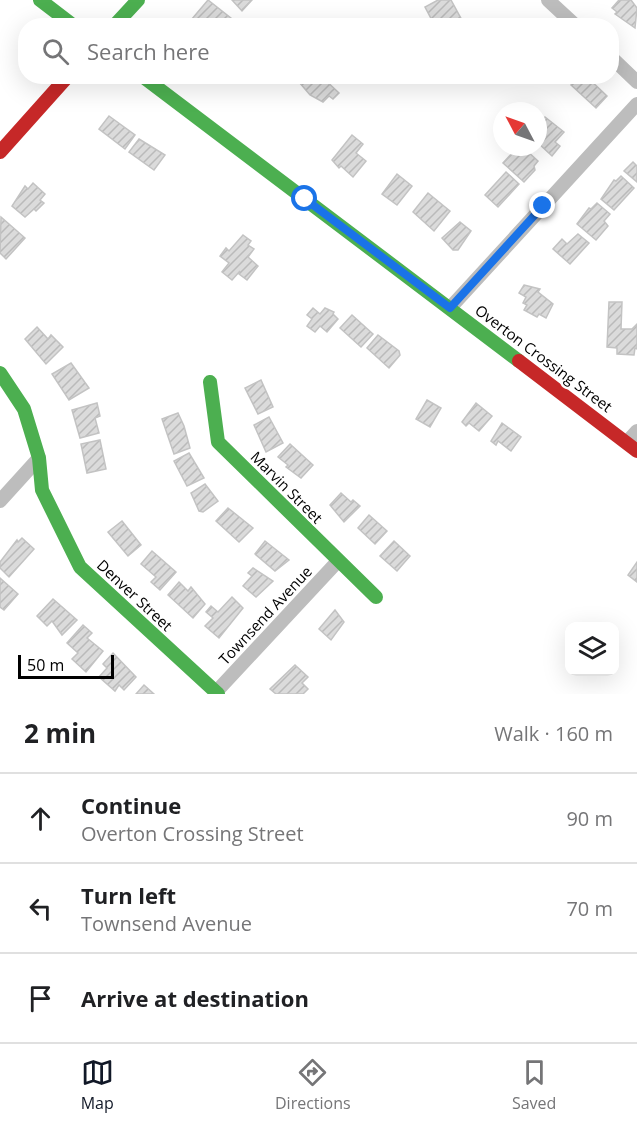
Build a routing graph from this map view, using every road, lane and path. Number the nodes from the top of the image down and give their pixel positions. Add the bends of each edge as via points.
1 (40, 0) edge
2 (138, 0) edge
3 (548, 0) edge
4 (64, 18) edge
5 (121, 18) edge
6 (567, 18) edge
7 (619, 65) edge
8 (637, 82) edge
9 (61, 84) edge
10 (153, 84) edge
11 (637, 104) edge
12 (0, 152) edge
13 (450, 308) junction
14 (0, 374) edge
15 (210, 382) dead end
16 (637, 431) edge
17 (632, 446) edge
18 (39, 458) junction
19 (0, 501) edge
20 (338, 561) junction
21 (376, 597) dead end
22 (217, 693) edge

1 - 4 street
2 - 5 street
3 - 6 street
7 - 8 street
9 - 12 street
10 - 13 street, Overton Crossing Street
11 - 13 street
13 - 17 street, Overton Crossing Street
14 - 18 street, Denver Street via 24,409
15 - 20 street, Marvin Street via 218,442
16 - 17 street
18 - 19 street
18 - 22 street, Denver Street via 42,490 80,567
20 - 21 street, Marvin Street
20 - 22 street, Townsend Avenue

